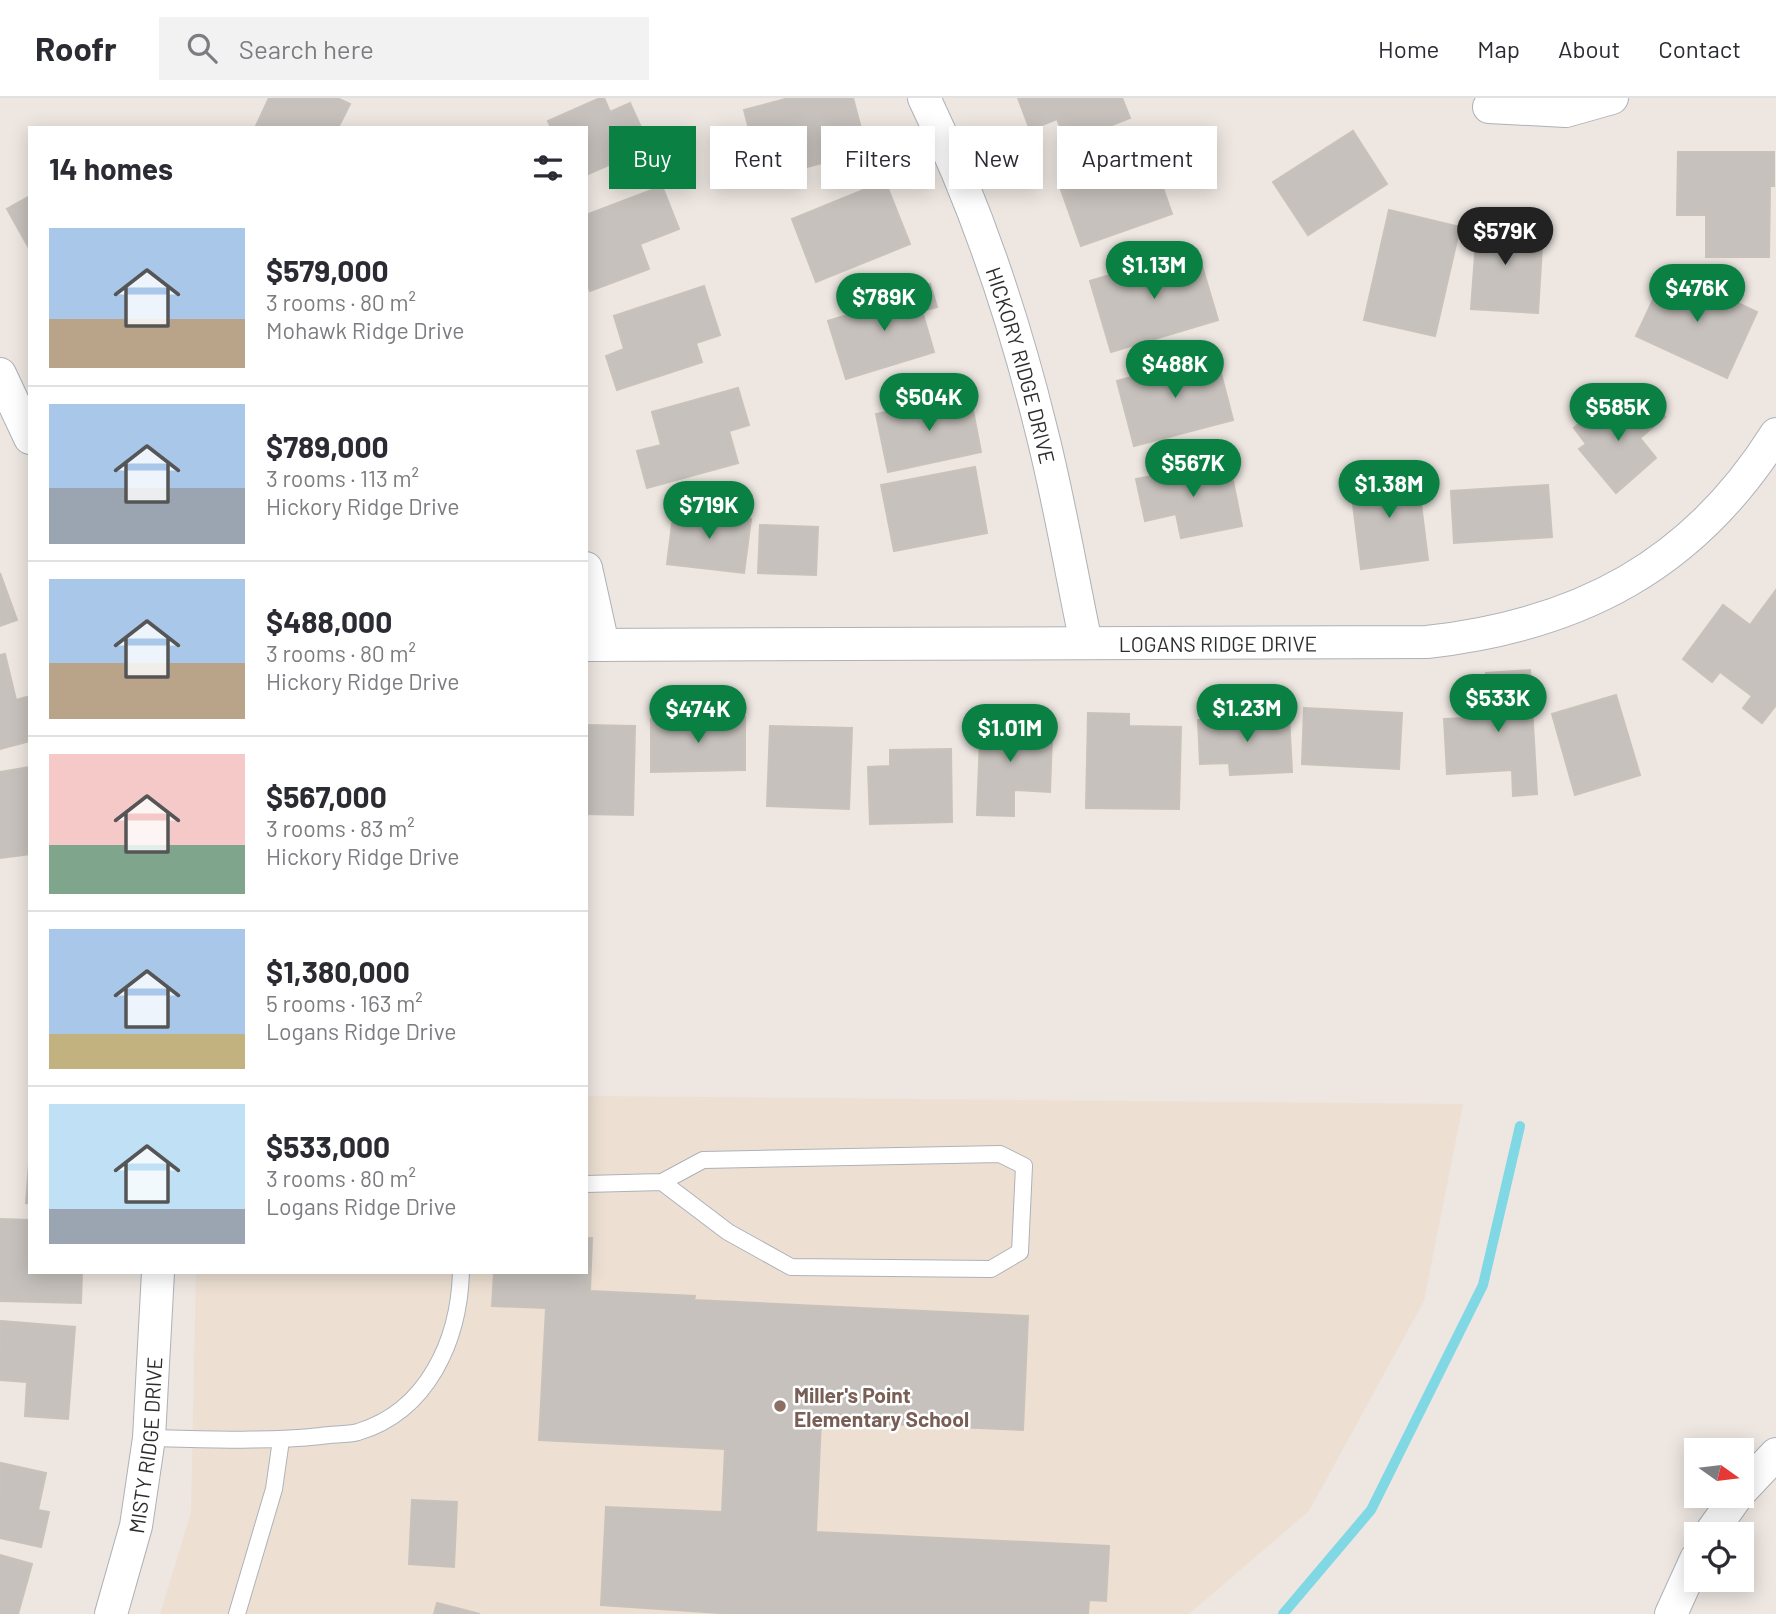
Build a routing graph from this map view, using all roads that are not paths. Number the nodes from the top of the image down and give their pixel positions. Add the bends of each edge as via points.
1 (925, 98) edge
2 (1612, 98) edge
3 (1489, 107) dead end
4 (0, 374) edge
5 (28, 434) edge
6 (1776, 434) edge
7 (1767, 470) edge
8 (588, 587) edge
9 (1086, 643) junction
10 (594, 645) edge
11 (662, 1182) junction
12 (588, 1184) edge
13 (158, 1274) edge
14 (461, 1274) edge
15 (149, 1438) junction
16 (281, 1440) junction
17 (1776, 1454) edge
18 (1754, 1477) edge
19 (1684, 1585) edge
20 (111, 1614) edge
21 (237, 1614) edge
22 (1671, 1614) edge

1 - 9 street, HICKORY RIDGE DRIVE via 984,237 1038,416
2 - 3 street via 1566,111
4 - 5 street
6 - 7 street, LOGANS RIDGE DRIVE
7 - 9 street, LOGANS RIDGE DRIVE via 1649,568 1613,591 1526,626 1427,642
8 - 10 street
9 - 10 street, LOGANS RIDGE DRIVE
11 - 11 lane via 728,1232 791,1267 991,1269 1020,1252 1024,1166 1000,1154 702,1160
11 - 12 lane
13 - 15 street, MISTY RIDGE DRIVE
14 - 16 lane via 460,1298 445,1355 415,1397 396,1414 358,1432
15 - 16 lane
15 - 20 street, MISTY RIDGE DRIVE via 136,1526
16 - 21 lane via 274,1489
17 - 18 street
19 - 22 street

